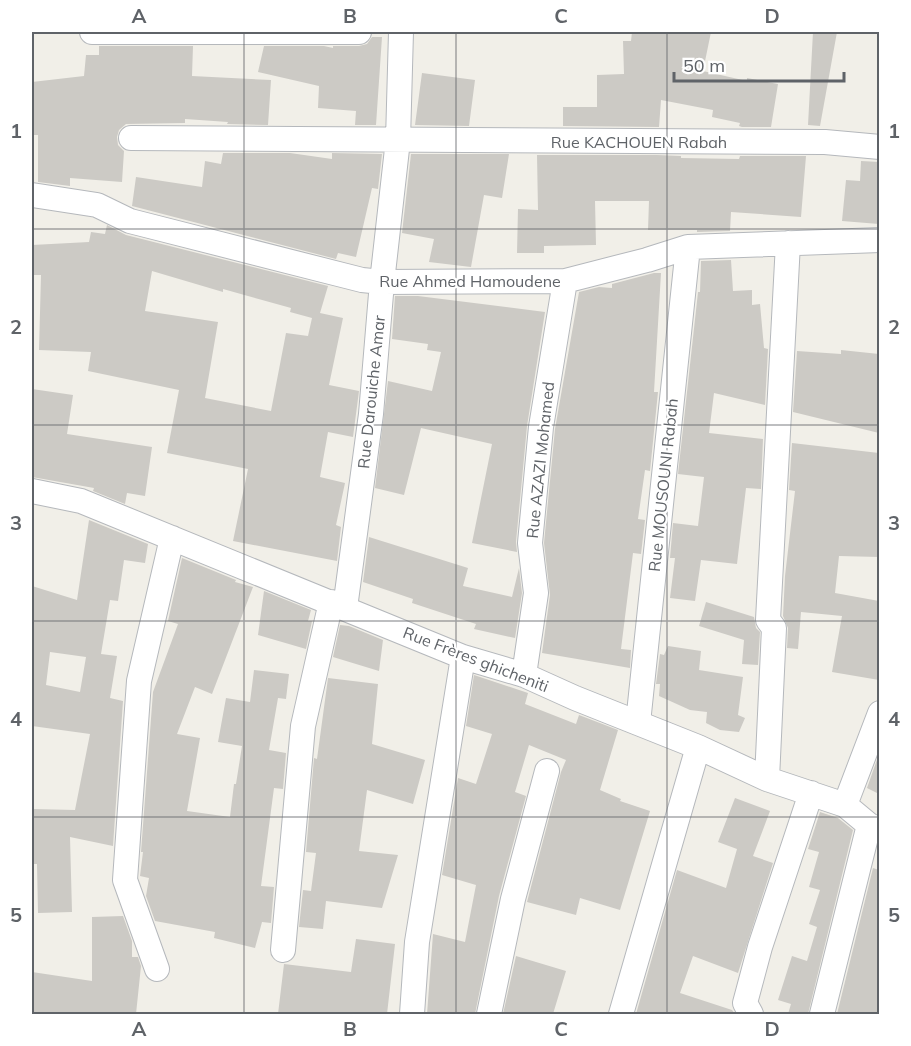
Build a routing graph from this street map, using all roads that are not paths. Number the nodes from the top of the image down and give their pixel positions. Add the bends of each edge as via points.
1 (92, 32) edge
2 (359, 32) edge
3 (400, 32) edge
4 (130, 138) dead end
5 (398, 140) junction
6 (879, 147) edge
7 (32, 195) edge
8 (879, 240) edge
9 (788, 243) junction
10 (688, 247) junction
11 (566, 281) junction
12 (382, 282) junction
13 (32, 491) edge
14 (172, 538) junction
15 (338, 605) junction
16 (463, 657) junction
17 (524, 675) junction
18 (879, 713) edge
19 (638, 723) junction
20 (698, 747) junction
21 (547, 771) dead end
22 (767, 779) junction
23 (811, 793) junction
24 (845, 805) junction
25 (874, 828) edge
26 (283, 950) dead end
27 (157, 969) dead end
28 (412, 1014) edge
29 (489, 1014) edge
30 (621, 1014) edge
31 (751, 1014) edge
32 (822, 1014) edge

1 - 2 street
3 - 5 street, Rue Darouiche Amar
4 - 5 street, Rue KACHOUEN Rabah
5 - 6 street, Rue KACHOUEN Rabah via 825,142
5 - 12 street, Rue Darouiche Amar
7 - 12 street, Rue Ahmed Hamoudene via 97,205 130,221
8 - 9 street, Rue Ahmed Hamoudene
9 - 10 street, Rue Ahmed Hamoudene
9 - 22 street via 768,620 774,628
10 - 11 street, Rue Ahmed Hamoudene
10 - 19 street, Rue MOUSOUNI Rabah
11 - 12 street, Rue Ahmed Hamoudene
11 - 17 street, Rue AZAZI Mohamed via 541,427 530,543 536,593
12 - 15 street, Rue Darouiche Amar via 370,414
13 - 14 street, Rue Frères ghicheniti via 81,501
14 - 15 street, Rue Frères ghicheniti
14 - 27 street via 140,681 125,880
15 - 16 street, Rue Frères ghicheniti
15 - 26 street, Rue Darouiche Amar via 303,726
16 - 17 street, Rue Frères ghicheniti
16 - 28 street via 417,942
17 - 19 street, Rue Frères ghicheniti
18 - 24 street
19 - 20 street, Rue Frères ghicheniti
20 - 22 street, Rue Frères ghicheniti
20 - 30 street
21 - 29 street via 513,899
22 - 23 street, Rue Frères ghicheniti
23 - 24 street, Rue Frères ghicheniti
23 - 31 street via 760,947 745,1003
24 - 25 street, Rue Frères ghicheniti
25 - 32 street

